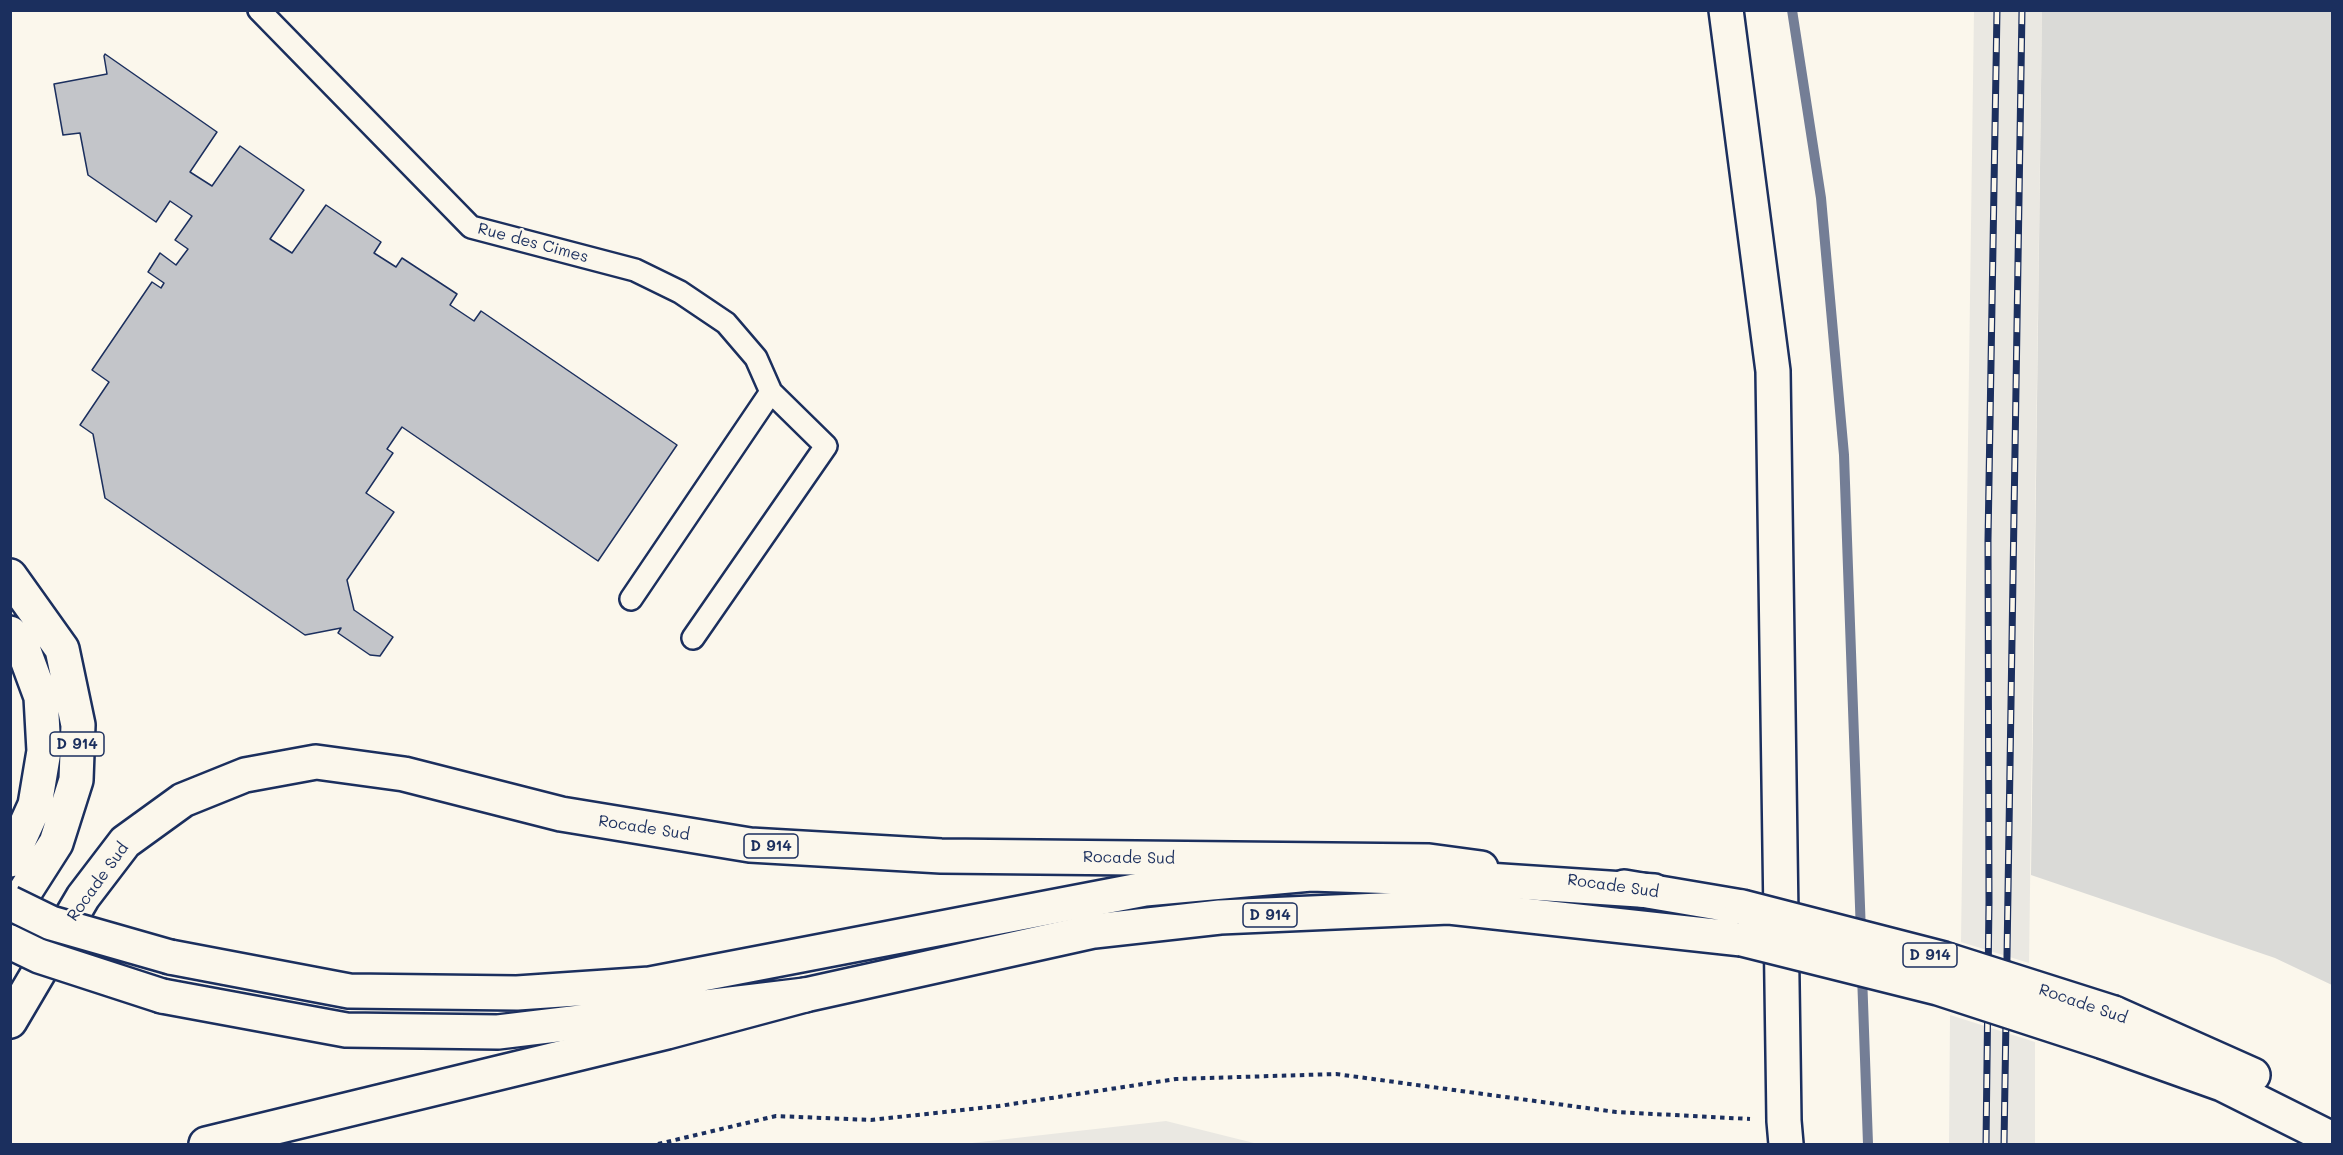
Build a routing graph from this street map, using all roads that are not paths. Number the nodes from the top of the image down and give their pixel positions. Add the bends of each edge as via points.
1 (259, 10) edge
2 (1726, 10) edge
3 (771, 392) junction
4 (10, 576) edge
5 (632, 599) dead end
6 (10, 633) edge
7 (693, 638) dead end
8 (10, 860) edge
9 (1654, 891) junction
10 (10, 903) edge
11 (10, 915) edge
12 (1742, 923) junction
13 (10, 942) edge
14 (805, 995) junction
15 (10, 1021) edge
16 (2109, 1028) junction
17 (2332, 1114) edge
18 (1785, 1133) edge
19 (2332, 1139) edge
20 (206, 1144) edge

1 - 3 lane, Rue des Cimes via 471,227 635,270 680,292 726,323 756,358
2 - 18 main road via 1773,371
3 - 5 lane
3 - 7 lane via 826,446
4 - 11 main road, D 914 via 62,649 78,724 76,780 56,843
6 - 8 main road, D 914 via 24,651 41,697 44,751 35,805
9 - 10 main road, D 914, bridge via 1311,874 1145,889 650,984 517,993 349,992 170,957 51,923
9 - 12 main road, Rocade Sud / D 914
9 - 15 main road, Rocade Sud / D 914 via 1429,861 941,856 750,845 561,814 405,774 316,762 245,775 183,800 125,842 83,897
12 - 14 main road, Rocade Sud / D 914 via 1449,907 1220,917 1094,931
12 - 16 main road, Rocade Sud / D 914, bridge via 1944,959
13 - 14 main road, D 914, bridge via 39,956 162,996 346,1030 498,1032
14 - 20 main road, Rocade Sud / D 914
16 - 17 main road, Rocade Sud / D 914 via 2230,1064
16 - 19 main road, Rocade Sud / D 914

